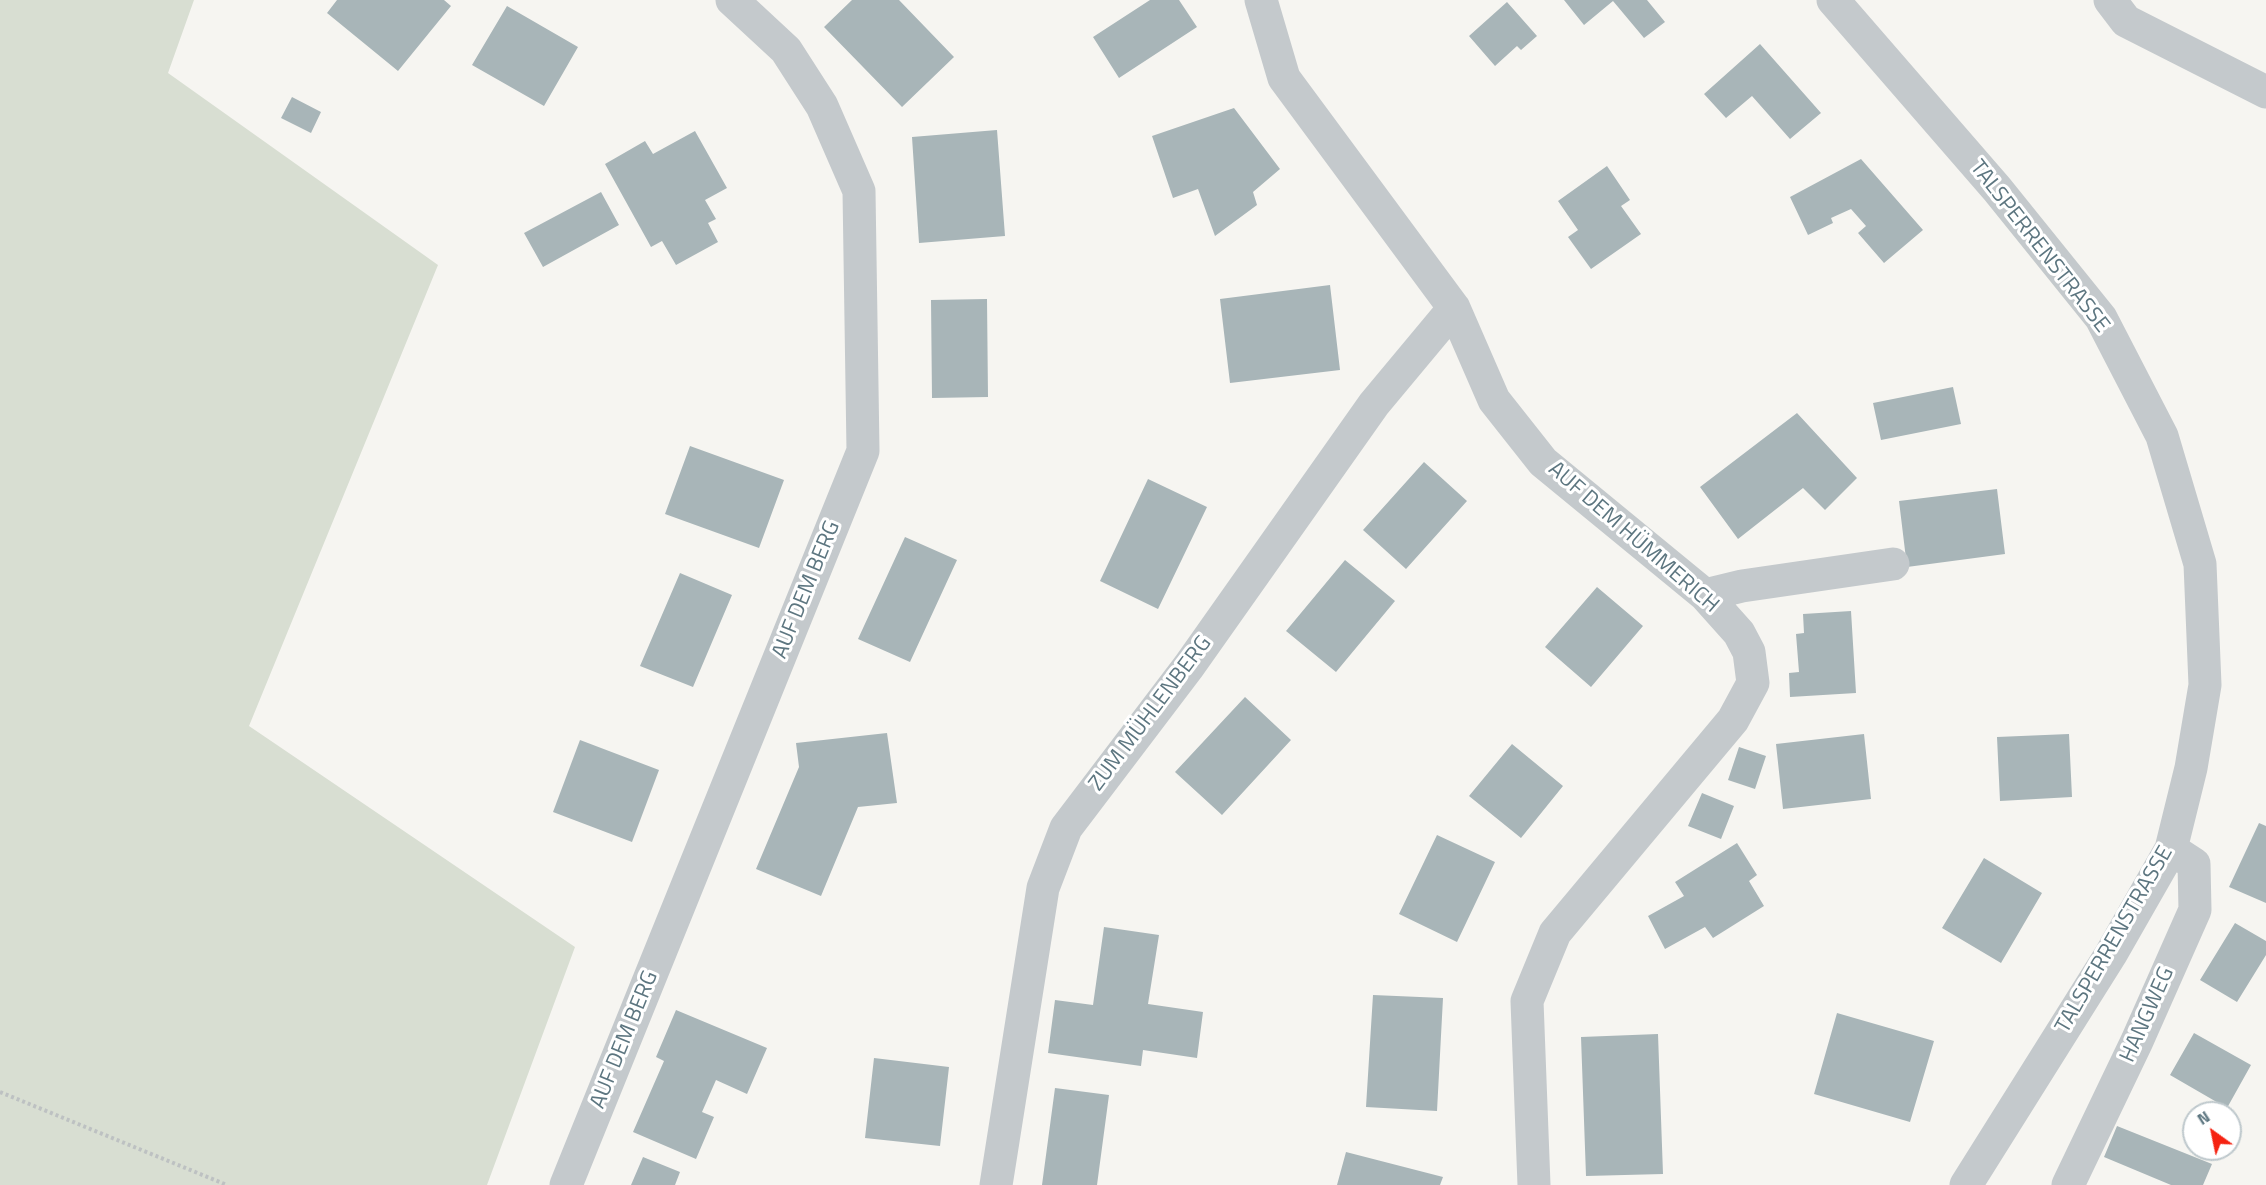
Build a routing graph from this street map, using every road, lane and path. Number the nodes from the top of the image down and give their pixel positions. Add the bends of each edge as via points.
1 (732, 0) edge
2 (1261, 0) edge
3 (1833, 0) edge
4 (2110, 0) edge
5 (2266, 92) edge
6 (1454, 308) junction
7 (1893, 564) dead end
8 (1705, 596) junction
9 (2171, 849) junction
10 (0, 1092) edge
11 (227, 1185) edge
12 (566, 1185) edge
13 (996, 1185) edge
14 (1534, 1185) edge
15 (1966, 1185) edge
16 (2068, 1185) edge

1 - 12 street, AUF DEM BERG via 786,50 822,106 859,191 864,451
2 - 6 street, AUF DEM HÜMMERICH via 1284,78
3 - 9 street, TALSPERRENSTRASSE via 1997,189 2101,318 2162,436 2200,564 2205,685 2191,768
4 - 5 street via 2126,21
6 - 8 street, AUF DEM HÜMMERICH via 1494,400 1543,462
6 - 13 street, ZUM MÜHLENBERG via 1374,404 1189,666 1066,828 1043,888
7 - 8 street via 1758,583
8 - 14 street, AUF DEM HÜMMERICH via 1739,633 1749,652 1753,683 1733,720 1556,933 1527,1001
9 - 15 street, TALSPERRENSTRASSE via 2111,954
9 - 16 street, HANGWEG via 2194,864 2194,909
10 - 11 path

